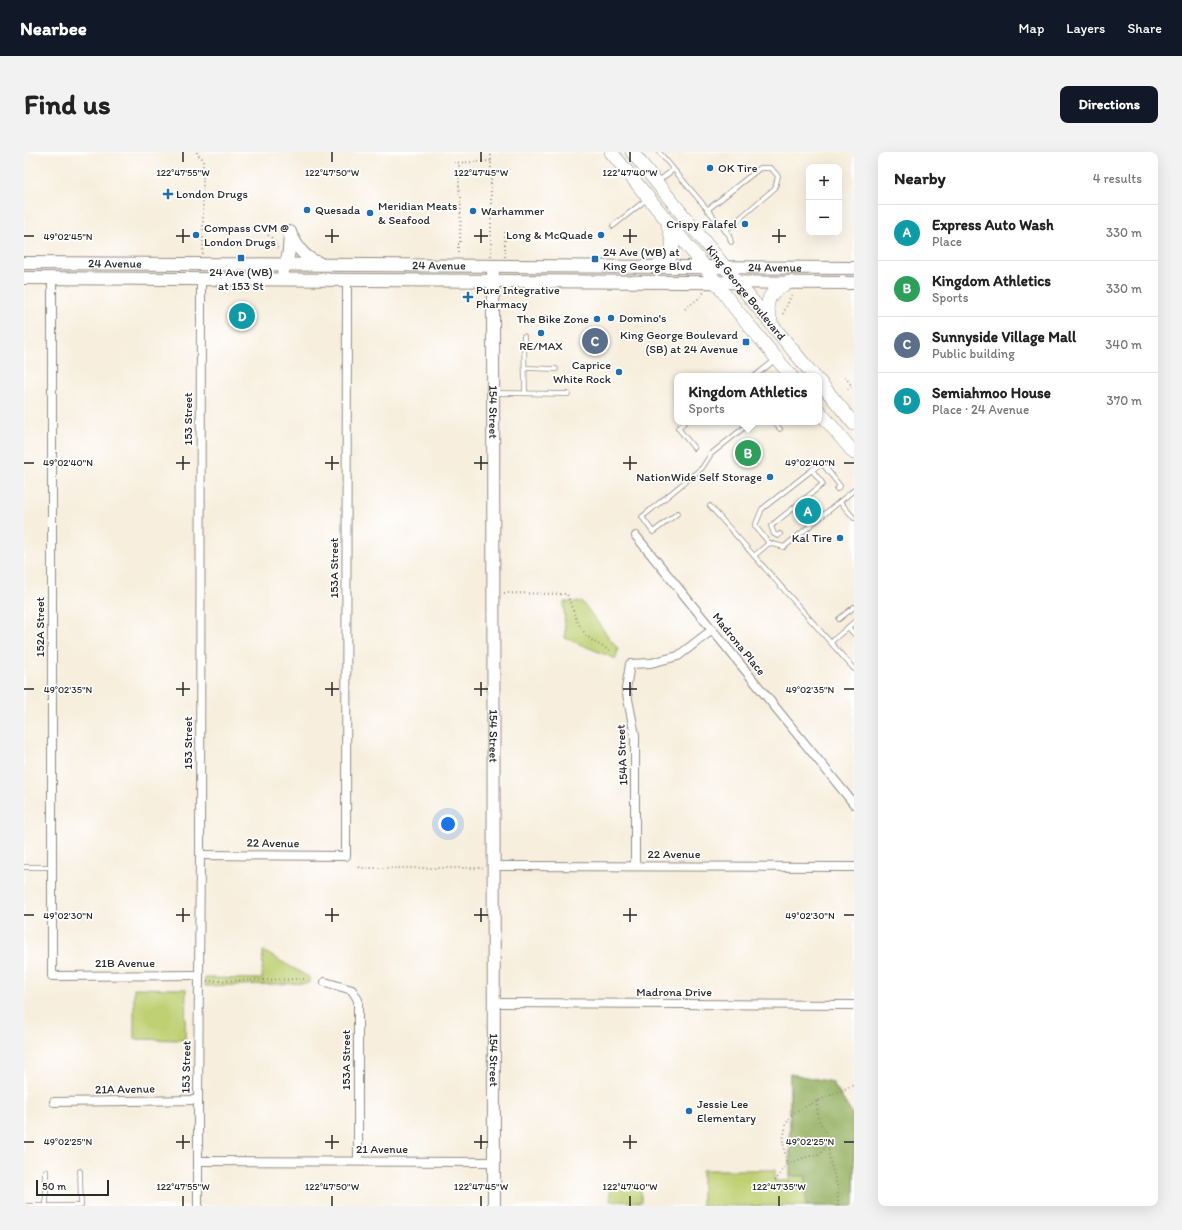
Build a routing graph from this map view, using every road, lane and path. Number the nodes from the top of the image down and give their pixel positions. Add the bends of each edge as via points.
1 (197, 152) edge
2 (491, 152) edge
3 (611, 152) edge
4 (632, 152) edge
5 (659, 152) edge
6 (491, 161) junction
7 (454, 163) dead end
8 (459, 163) junction
9 (673, 170) junction
10 (657, 182) junction
11 (649, 198) junction
12 (707, 210) junction
13 (666, 220) junction
14 (613, 226) dead end
15 (725, 231) junction
16 (505, 232) dead end
17 (268, 235) dead end
18 (731, 242) dead end
19 (203, 251) dead end
20 (280, 251) dead end
21 (458, 252) dead end
22 (505, 255) dead end
23 (492, 262) junction
24 (24, 263) edge
25 (287, 265) junction
26 (322, 265) junction
27 (655, 267) junction
28 (705, 267) junction
29 (726, 267) junction
30 (854, 268) edge
31 (24, 278) edge
32 (52, 278) junction
33 (200, 280) junction
34 (240, 280) junction
35 (347, 280) junction
36 (493, 281) junction
37 (716, 282) junction
38 (737, 282) junction
39 (854, 283) edge
40 (791, 288) junction
41 (705, 291) dead end
42 (685, 309) dead end
43 (783, 314) dead end
44 (772, 324) junction
45 (524, 336) dead end
46 (777, 359) junction
47 (525, 368) junction
48 (556, 369) dead end
49 (759, 373) edge
50 (789, 373) edge
51 (812, 373) edge
52 (845, 377) dead end
53 (822, 386) edge
54 (845, 391) dead end
55 (493, 393) junction
56 (525, 393) junction
57 (568, 394) dead end
58 (822, 414) edge
59 (854, 424) edge
60 (682, 425) edge
61 (747, 425) edge
62 (777, 425) edge
63 (780, 429) dead end
64 (850, 442) edge
65 (694, 448) dead end
66 (854, 453) edge
67 (812, 470) junction
68 (837, 489) dead end
69 (854, 490) edge
70 (840, 502) junction
71 (710, 506) dead end
72 (678, 513) dead end
73 (854, 518) edge
74 (780, 534) dead end
75 (636, 536) dead end
76 (769, 543) junction
77 (754, 556) junction
78 (503, 593) dead end
79 (854, 607) edge
80 (839, 619) dead end
81 (854, 622) edge
82 (848, 627) junction
83 (712, 630) junction
84 (854, 634) edge
85 (831, 642) junction
86 (612, 652) dead end
87 (854, 669) edge
88 (854, 804) edge
89 (200, 855) junction
90 (346, 856) joint
91 (635, 866) junction
92 (24, 867) edge
93 (51, 867) junction
94 (359, 867) dead end
95 (489, 867) junction
96 (854, 867) edge
97 (199, 975) junction
98 (52, 976) joint
99 (308, 979) dead end
100 (206, 981) dead end
101 (325, 982) dead end
102 (494, 1003) junction
103 (854, 1005) edge
104 (854, 1085) edge
105 (198, 1100) junction
106 (817, 1101) junction
107 (54, 1102) dead end
108 (827, 1146) junction
109 (198, 1161) junction
110 (358, 1161) junction
111 (494, 1162) junction
112 (787, 1164) junction
113 (46, 1171) dead end
114 (80, 1172) dead end
115 (775, 1181) dead end
116 (24, 1206) edge
117 (46, 1206) edge
118 (198, 1206) edge
119 (494, 1206) edge
120 (838, 1206) edge

1 - 19 path via 203,159
2 - 6 path
3 - 11 main road, King George Boulevard
4 - 10 main road, King George Boulevard
5 - 9 lane
6 - 8 path
6 - 23 path
7 - 8 path
8 - 21 path via 461,197
9 - 10 lane
9 - 12 lane
10 - 29 main road, King George Boulevard
11 - 13 main road, King George Boulevard
11 - 14 lane
12 - 15 lane
12 - 15 lane via 760,168 771,168 778,176 775,188
13 - 27 main road via 673,242 672,253 668,260
13 - 28 main road, King George Boulevard
15 - 18 lane
16 - 22 path
17 - 20 path
23 - 26 main road, 24 Avenue
23 - 27 main road, 24 Avenue
23 - 36 main road, 154 Street
24 - 25 main road, 24 Avenue
25 - 26 main road, 24 Avenue
25 - 26 main road via 290,232 301,252
25 - 34 main road via 283,272 272,272
27 - 28 main road, 24 Avenue
28 - 29 main road, 24 Avenue
28 - 37 main road, King George Boulevard
29 - 30 main road, 24 Avenue
29 - 38 main road, King George Boulevard
31 - 32 main road, 24 Avenue
32 - 33 main road, 24 Avenue
32 - 93 street, 152A Street
33 - 34 main road, 24 Avenue
33 - 89 street, 153 Street
34 - 35 main road, 24 Avenue
35 - 36 main road, 24 Avenue
35 - 90 street, 153A Street
36 - 37 main road, 24 Avenue
36 - 55 main road, 154 Street
37 - 38 main road, 24 Avenue
37 - 46 main road, King George Boulevard
38 - 40 main road, 24 Avenue
38 - 44 main road, King George Boulevard
39 - 40 main road, 24 Avenue
40 - 43 path
40 - 44 main road via 777,288 769,297 767,310
41 - 42 path
44 - 51 main road, King George Boulevard
45 - 47 lane
46 - 49 lane
46 - 50 main road, King George Boulevard
47 - 48 lane
47 - 56 lane
52 - 54 path via 852,386
53 - 59 main road
55 - 56 lane
55 - 95 main road, 154 Street
56 - 57 lane
58 - 64 main road
60 - 65 lane via 678,428
61 - 72 lane via 711,454 702,468 642,517 653,532
62 - 63 lane
64 - 66 main road
67 - 68 lane via 822,463 840,486
67 - 74 lane via 823,484 771,526 776,536
67 - 76 lane via 762,509 755,526
69 - 70 lane
70 - 73 lane
70 - 76 lane via 784,547
71 - 77 lane
75 - 83 street, Madrona Place
76 - 77 lane
77 - 85 lane
78 - 86 path via 567,594 584,631 591,639
79 - 80 lane
81 - 82 lane
82 - 84 lane
82 - 85 lane
83 - 88 street, Madrona Place
83 - 91 street, 154A Street via 678,656 651,663 630,664 626,689 635,735
85 - 87 lane
89 - 90 street, 22 Avenue
89 - 97 street, 153 Street
91 - 95 street, 22 Avenue
91 - 96 street, 22 Avenue
92 - 93 lane
93 - 98 street, 152A Street
94 - 95 path
95 - 102 main road, 154 Street
97 - 98 street, 21B Avenue
97 - 105 street, 153 Street
99 - 100 path
101 - 110 street, 153A Street via 352,990 358,1000
102 - 103 street, Madrona Drive
102 - 111 main road, 154 Street
104 - 106 path
105 - 107 street, 21A Avenue
105 - 109 street, 153 Street
106 - 108 path via 818,1119 826,1132
106 - 112 path via 793,1113 786,1124 783,1141
108 - 112 path via 818,1154
108 - 120 path via 838,1189
109 - 110 street, 21 Avenue
109 - 118 street, 153 Street
110 - 111 street, 21 Avenue
111 - 119 main road, 154 Street
112 - 115 path
113 - 117 lane
114 - 117 lane via 81,1206
116 - 117 lane

